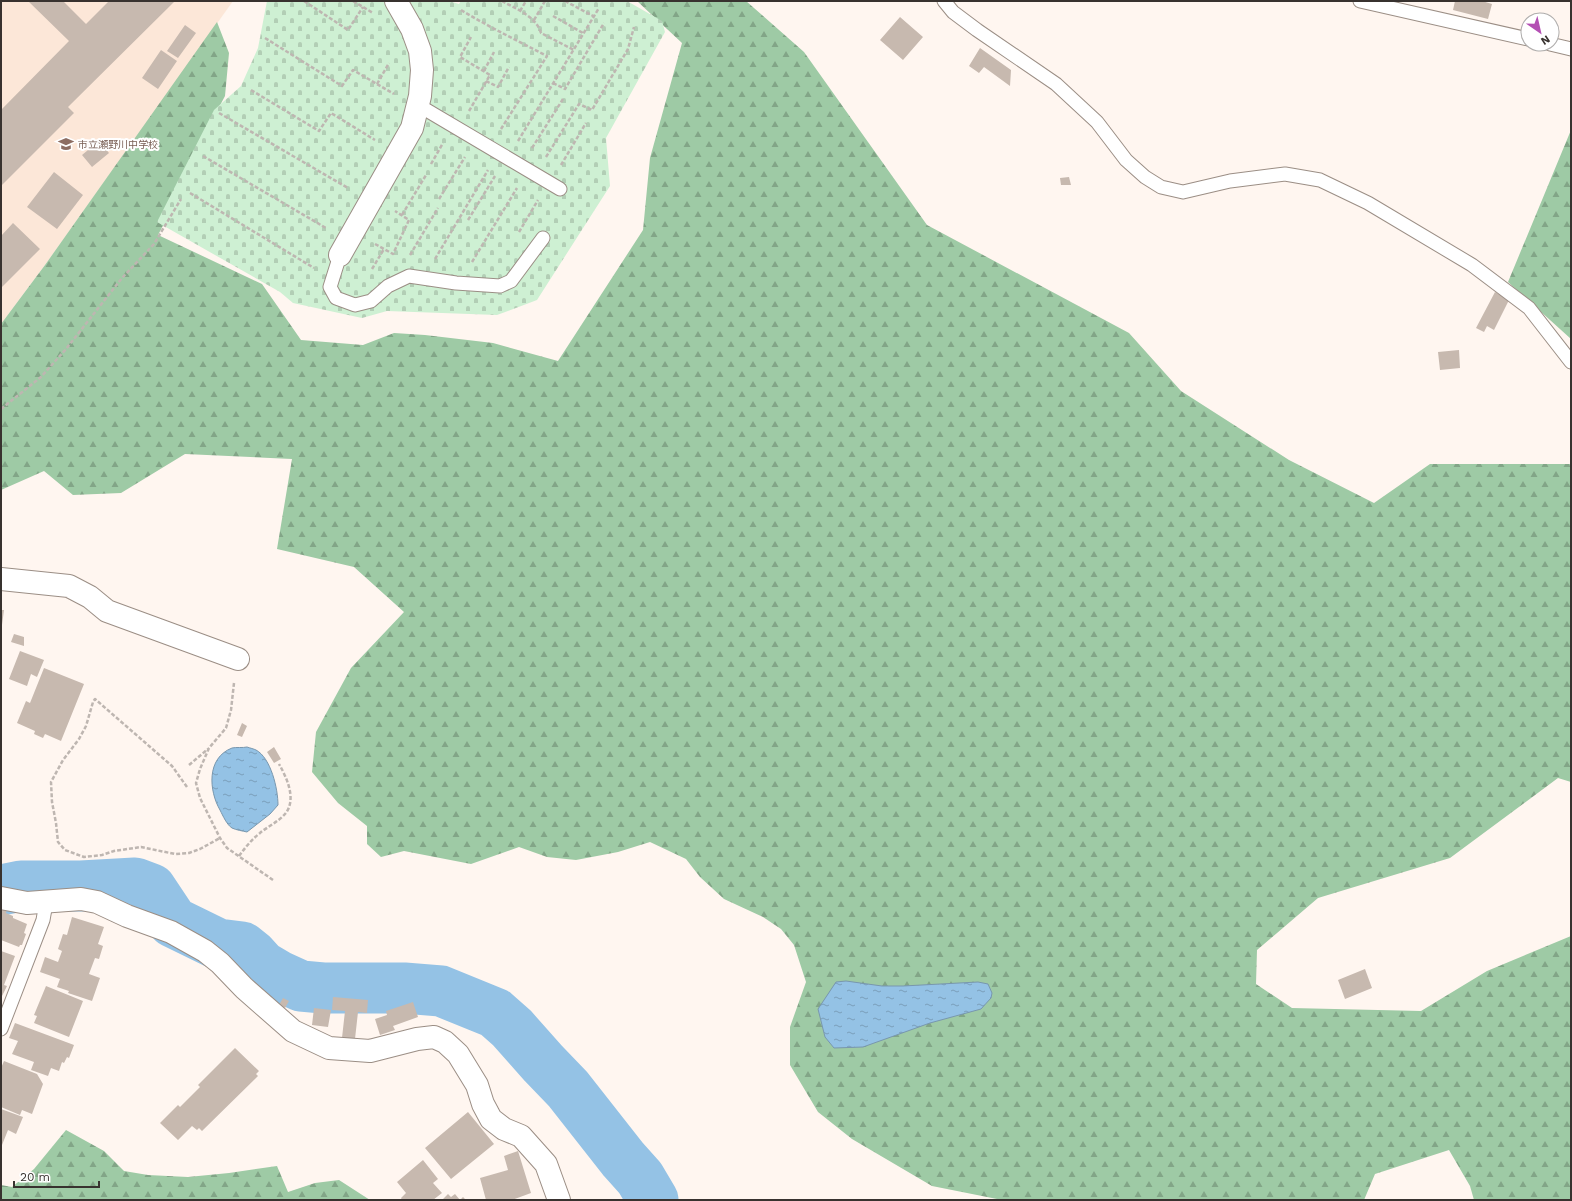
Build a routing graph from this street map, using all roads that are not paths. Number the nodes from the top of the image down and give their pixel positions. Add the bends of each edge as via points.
1 (396, 1) edge
2 (944, 1) edge
3 (1360, 1) edge
4 (1520, 37) edge
5 (1560, 46) edge
6 (1571, 49) edge
7 (418, 104) junction
8 (560, 189) dead end
9 (543, 238) dead end
10 (340, 255) joint
11 (1571, 362) edge
12 (1, 579) edge
13 (238, 659) road end
14 (1, 898) edge
15 (46, 903) junction
16 (1, 1029) edge
17 (559, 1200) edge

1 - 7 street via 412,29 420,51 422,70
2 - 11 lane via 953,12 977,30 1056,84 1097,122 1126,160 1161,187 1182,192 1230,181 1285,174 1320,180 1368,203 1472,264 1529,308
3 - 4 lane
5 - 6 lane
7 - 8 lane via 476,139 497,155 532,170
7 - 10 street via 412,128
9 - 10 lane via 511,281 500,286 409,276 388,286 371,301 354,305 336,298 330,287
12 - 13 street via 69,586 90,597 107,611
14 - 15 street via 27,903
15 - 16 lane via 43,920
15 - 17 street via 81,899 96,902 171,932 205,951 220,963 292,1031 329,1048 370,1051 434,1037 446,1042 458,1054 477,1085 483,1104 492,1119 504,1129 522,1136 546,1164

